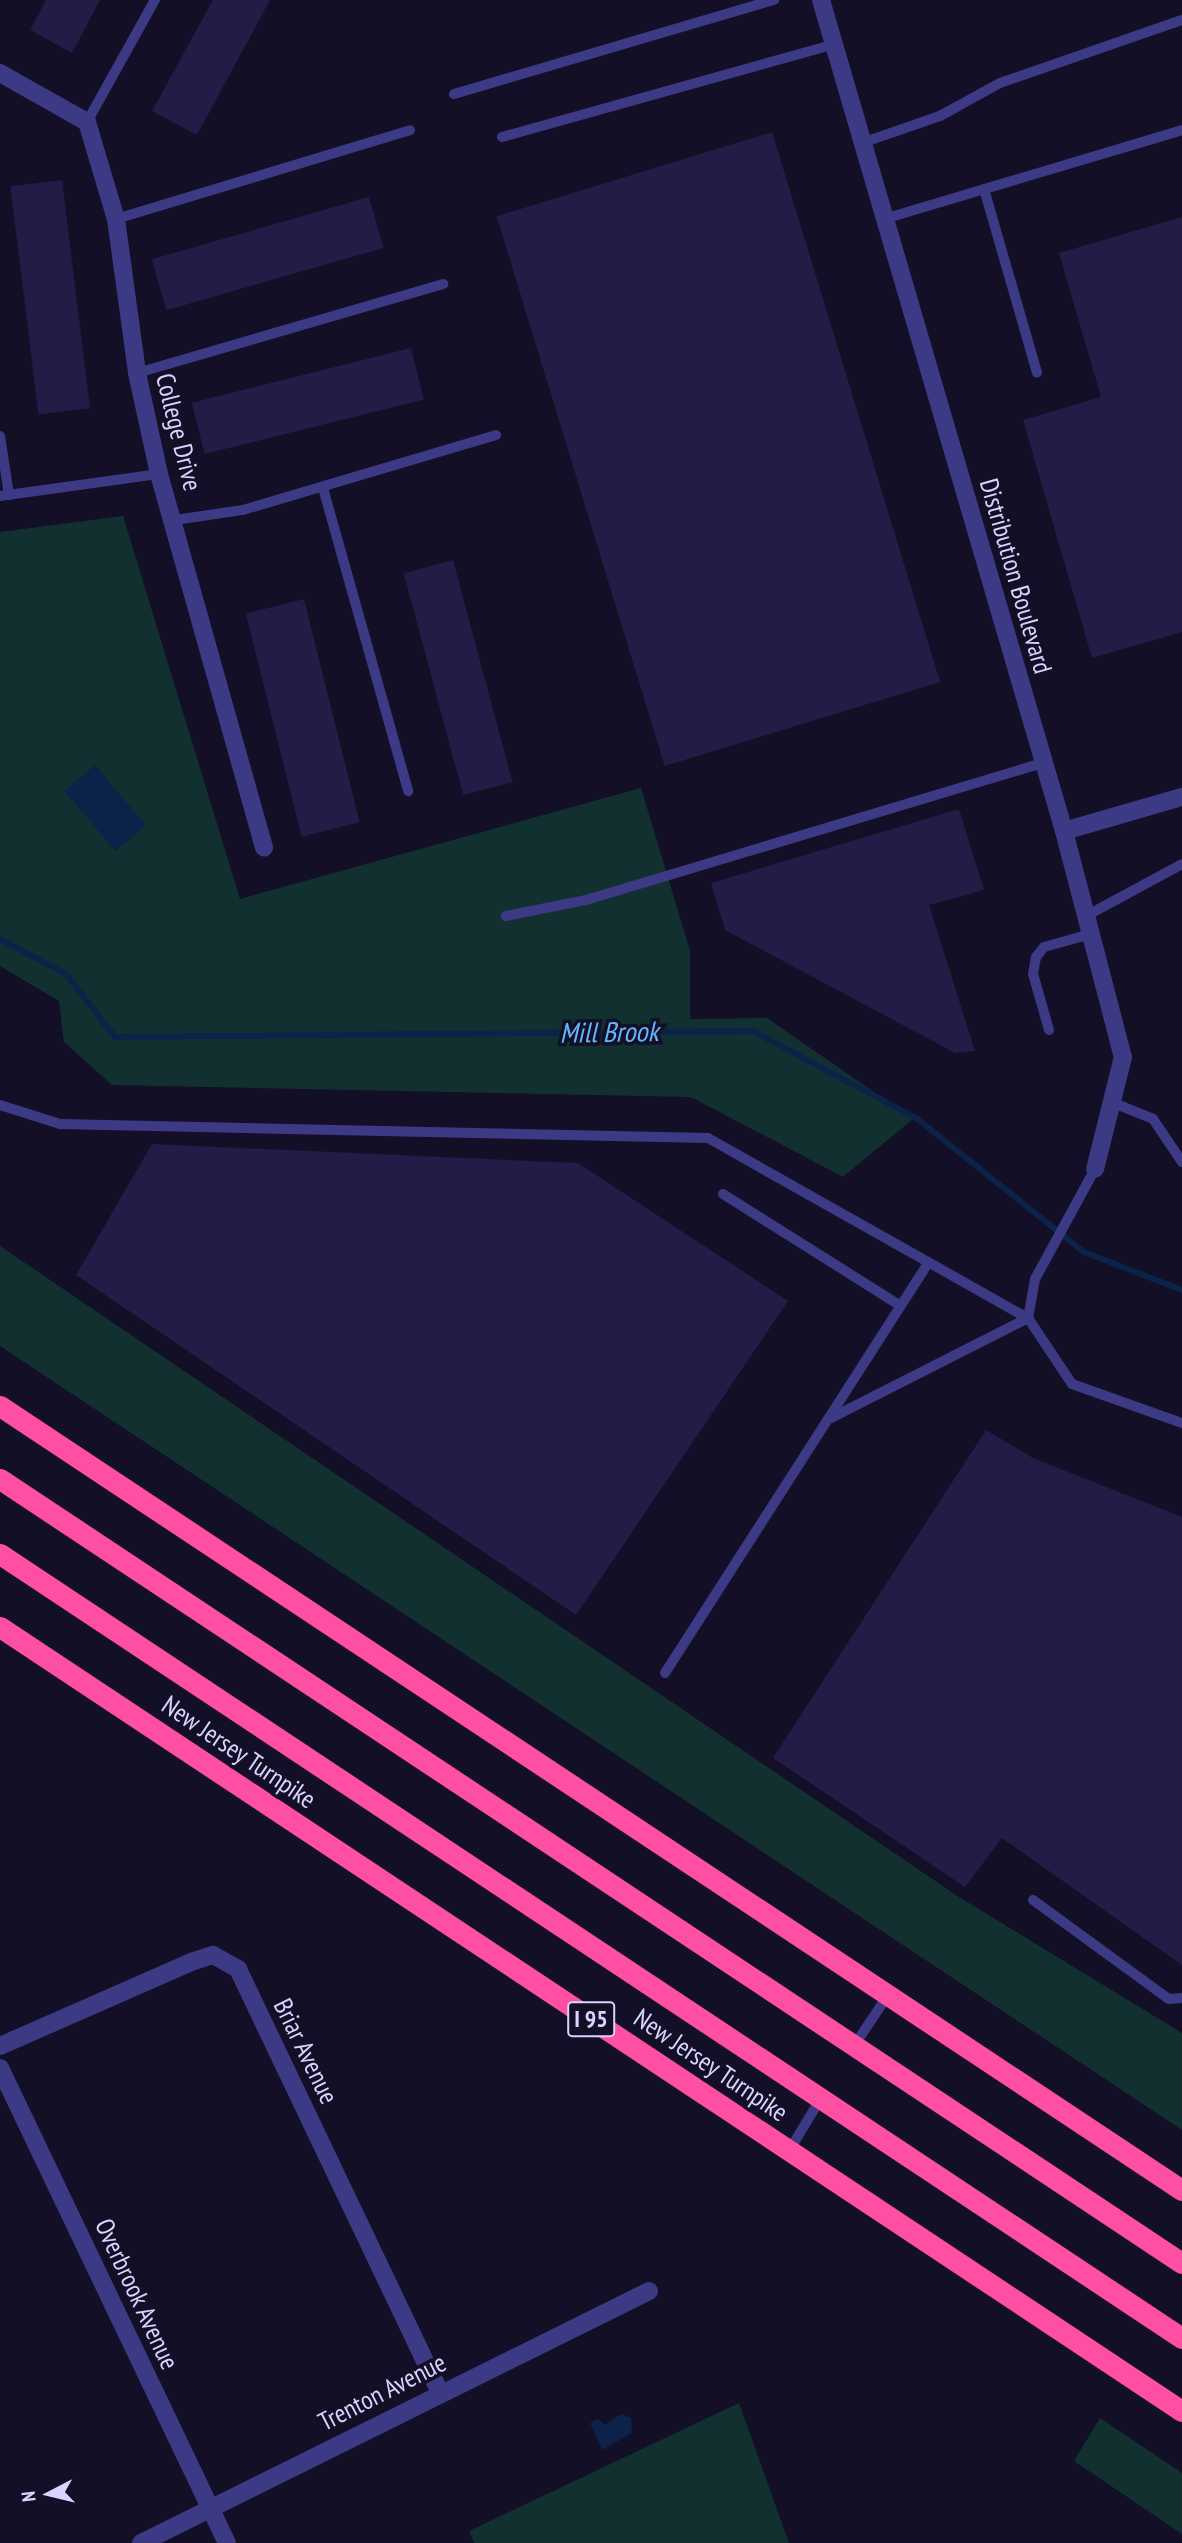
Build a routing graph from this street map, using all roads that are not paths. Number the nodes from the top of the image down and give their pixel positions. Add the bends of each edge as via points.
1 (155, 0) edge
2 (774, 0) edge
3 (821, 0) edge
4 (753, 3) edge
5 (1182, 20) edge
6 (834, 44) junction
7 (0, 73) edge
8 (454, 94) dead end
9 (87, 122) junction
10 (410, 130) dead end
11 (1182, 131) edge
12 (502, 137) dead end
13 (862, 143) junction
14 (984, 189) junction
15 (116, 219) junction
16 (884, 219) junction
17 (443, 284) dead end
18 (136, 373) junction
19 (1037, 373) dead end
20 (496, 435) dead end
21 (0, 436) edge
22 (159, 474) junction
23 (323, 488) junction
24 (4, 495) edge
25 (175, 520) junction
26 (1044, 763) junction
27 (408, 791) dead end
28 (1182, 797) edge
29 (1064, 831) junction
30 (264, 848) dead end
31 (1182, 864) edge
32 (506, 916) dead end
33 (1086, 916) junction
34 (1091, 934) junction
35 (1049, 1030) dead end
36 (1116, 1104) junction
37 (0, 1105) edge
38 (1182, 1162) edge
39 (1095, 1169) joint
40 (723, 1194) dead end
41 (929, 1262) junction
42 (901, 1306) junction
43 (1028, 1318) junction
44 (0, 1406) edge
45 (828, 1419) junction
46 (1182, 1423) edge
47 (0, 1479) edge
48 (0, 1554) edge
49 (0, 1627) edge
50 (665, 1673) dead end
51 (1033, 1900) dead end
52 (888, 1995) junction
53 (1182, 1998) edge
54 (0, 2046) edge
55 (854, 2046) junction
56 (0, 2068) edge
57 (821, 2098) junction
58 (789, 2151) junction
59 (1182, 2190) edge
60 (1182, 2263) edge
61 (649, 2291) dead end
62 (1182, 2338) edge
63 (439, 2391) junction
64 (1182, 2411) edge
65 (210, 2510) junction
66 (141, 2543) edge
67 (227, 2543) edge

1 - 9 lane
2 - 4 lane
3 - 6 street, Distribution Boulevard
4 - 8 lane
5 - 13 lane via 1000,83 940,116
6 - 12 lane
6 - 13 street, Distribution Boulevard
7 - 9 street
9 - 15 street, College Drive
10 - 15 lane
11 - 14 lane
13 - 16 street, Distribution Boulevard
14 - 16 lane
14 - 19 lane
15 - 18 street, College Drive
16 - 26 street, Distribution Boulevard
17 - 18 lane
18 - 22 street, College Drive
20 - 23 lane
21 - 24 lane
22 - 24 lane
22 - 25 street, College Drive
23 - 25 lane via 243,510
23 - 27 lane
25 - 30 street, College Drive
26 - 29 street, Distribution Boulevard
26 - 32 lane via 586,900
28 - 29 street
29 - 33 street, Distribution Boulevard
31 - 33 lane
33 - 34 street, Distribution Boulevard
34 - 35 lane via 1044,947 1036,957 1032,974
34 - 36 street, Distribution Boulevard via 1123,1057
36 - 38 lane via 1153,1119 1173,1140
36 - 39 street, Distribution Boulevard
37 - 41 lane via 60,1124 708,1138
39 - 43 lane via 1035,1279
40 - 42 lane
41 - 42 lane
41 - 43 lane
42 - 45 lane
43 - 45 lane
43 - 46 lane via 1072,1384
44 - 52 highway
45 - 50 lane
47 - 55 highway
48 - 57 highway, New Jersey Turnpike / I 95
49 - 58 highway, New Jersey Turnpike / I 95
51 - 53 lane via 1169,1998
52 - 55 lane
52 - 59 highway
54 - 63 street, Briar Avenue via 194,1961 213,1955 238,1969
55 - 60 highway
56 - 65 street, Overbrook Avenue
57 - 58 lane
57 - 62 highway, New Jersey Turnpike / I 95
58 - 64 highway, New Jersey Turnpike / I 95
61 - 63 street, Trenton Avenue
63 - 65 street, Trenton Avenue
65 - 66 street, Trenton Avenue
65 - 67 street, Overbrook Avenue

